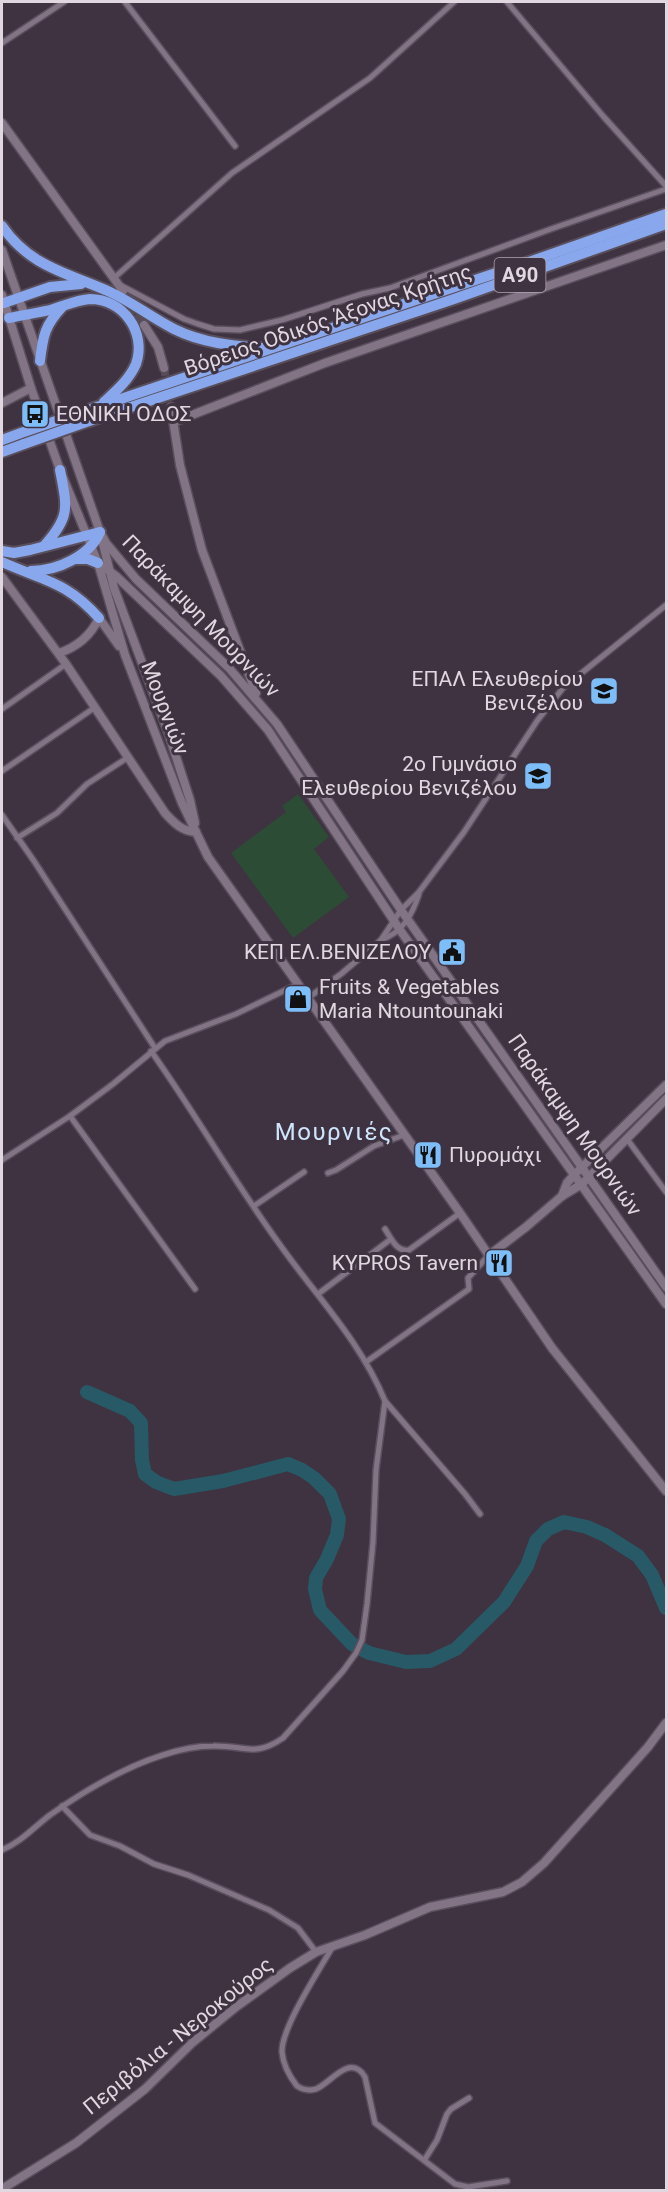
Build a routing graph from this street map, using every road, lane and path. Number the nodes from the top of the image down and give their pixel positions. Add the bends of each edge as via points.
1 (64, 2) edge
2 (125, 2) edge
3 (453, 2) edge
4 (507, 2) edge
5 (2, 43) edge
6 (2, 123) edge
7 (235, 146) dead end
8 (666, 188) edge
9 (666, 214) edge
10 (666, 224) edge
11 (2, 226) edge
12 (666, 245) edge
13 (2, 250) edge
14 (118, 284) junction
15 (93, 286) junction
16 (17, 298) junction
17 (3, 299) edge
18 (66, 304) junction
19 (23, 315) junction
20 (9, 318) junction
21 (144, 325) tunnel mouth
22 (270, 349) junction
23 (40, 361) junction
24 (164, 368) tunnel mouth
25 (31, 388) junction
26 (2, 403) edge
27 (99, 406) junction
28 (171, 407) tunnel mouth
29 (86, 417) junction
30 (174, 422) junction
31 (22, 438) junction
32 (2, 440) edge
33 (2, 452) edge
34 (60, 470) junction
35 (100, 532) junction
36 (90, 541) junction
37 (44, 546) junction
38 (2, 551) edge
39 (75, 559) junction
40 (2, 561) edge
41 (98, 563) junction
42 (108, 570) junction
43 (25, 571) junction
44 (2, 577) edge
45 (666, 605) edge
46 (99, 618) junction
47 (59, 653) junction
48 (125, 655) junction
49 (242, 656) junction
50 (66, 664) junction
51 (230, 668) junction
52 (221, 676) junction
53 (259, 700) junction
54 (94, 708) junction
55 (2, 709) edge
56 (127, 758) junction
57 (2, 771) edge
58 (2, 815) edge
59 (196, 832) junction
60 (17, 838) junction
61 (419, 892) junction
62 (401, 910) junction
63 (393, 920) junction
64 (408, 920) junction
65 (400, 930) junction
66 (381, 940) junction
67 (298, 984) junction
68 (308, 998) junction
69 (153, 1050) junction
70 (666, 1085) edge
71 (666, 1099) edge
72 (70, 1116) junction
73 (404, 1135) junction
74 (627, 1139) junction
75 (574, 1154) junction
76 (597, 1155) junction
77 (2, 1160) edge
78 (566, 1160) junction
79 (583, 1167) junction
80 (304, 1172) dead end
81 (328, 1173) dead end
82 (575, 1174) junction
83 (589, 1176) junction
84 (567, 1183) junction
85 (582, 1184) junction
86 (666, 1192) edge
87 (562, 1196) junction
88 (254, 1206) junction
89 (460, 1213) junction
90 (385, 1229) dead end
91 (391, 1239) junction
92 (488, 1256) junction
93 (666, 1287) edge
94 (195, 1289) dead end
95 (318, 1293) junction
96 (666, 1304) edge
97 (366, 1362) junction
98 (385, 1401) junction
99 (666, 1491) edge
100 (480, 1514) dead end
101 (666, 1723) edge
102 (62, 1806) junction
103 (2, 1850) edge
104 (333, 1945) junction
105 (316, 1952) junction
106 (469, 2098) dead end
107 (425, 2159) junction
108 (507, 2181) dead end
109 (2, 2189) edge

1 - 5 street
2 - 7 street
3 - 14 street via 370,78 232,173
4 - 8 street
6 - 14 main road
8 - 14 street via 390,288 240,330 214,329 184,319
9 - 22 highway, Βόρειος Οδικός Άξονας Κρήτης / Α90
10 - 29 highway, Βόρειος Οδικός Άξονας Κρήτης / Α90 via 454,299
11 - 15 highway via 19,247 41,264
12 - 30 main road via 334,360
13 - 16 main road
15 - 16 highway via 76,283 50,287
15 - 22 highway via 187,335
16 - 17 highway
16 - 19 main road
17 - 20 main road, Μουρνιών
18 - 19 highway
18 - 23 highway via 48,323
18 - 27 highway via 92,299 110,303 126,315 138,336 138,357 129,378
19 - 20 highway
19 - 23 main road
20 - 25 main road, Μουρνιών
21 - 24 main road via 158,347
22 - 27 highway, Βόρειος Οδικός Άξονας Κρήτης / Α90
23 - 35 main road
25 - 26 main road
25 - 34 main road, Μουρνιών
27 - 29 highway, Βόρειος Οδικός Άξονας Κρήτης / Α90
28 - 30 main road
29 - 31 highway, Βόρειος Οδικός Άξονας Κρήτης / Α90, bridge
30 - 49 main road via 196,527
31 - 32 highway, Βόρειος Οδικός Άξονας Κρήτης / Α90
31 - 33 highway, Βόρειος Οδικός Άξονας Κρήτης / Α90
34 - 36 main road, Μουρνιών
34 - 37 highway via 66,512
35 - 36 highway
35 - 42 main road, Μουρνιών
35 - 51 main road, Παράκαμψη Μουρνιών via 136,579
36 - 37 highway
36 - 39 highway
36 - 41 main road, Μουρνιών
37 - 38 highway via 14,554
39 - 41 highway
39 - 43 highway via 46,570
40 - 43 highway
41 - 42 main road, Παράκαμψη Μουρνιών
41 - 48 main road, Μουρνιών
42 - 52 main road, Παράκαμψη Μουρνιών
42 - 59 main road, Μουρνιών via 169,735
43 - 46 highway via 68,589
44 - 47 main road
45 - 61 street via 552,700
46 - 47 main road via 79,643
46 - 48 main road
47 - 50 main road
48 - 59 main road, Μουρνιών
49 - 51 main road
49 - 53 main road
50 - 54 main road
50 - 55 street
51 - 52 main road
51 - 53 main road, Παράκαμψη Μουρνιών
52 - 63 main road, Παράκαμψη Μουρνιών via 268,730
53 - 62 main road, Παράκαμψη Μουρνιών
54 - 56 main road
54 - 57 street
56 - 59 main road via 176,825
56 - 60 street via 87,784 57,813
58 - 60 street
59 - 67 main road via 215,868
60 - 69 street
61 - 62 street
61 - 64 street
62 - 63 street
62 - 64 main road, Παράκαμψη Μουρνιών
63 - 65 main road, Παράκαμψη Μουρνιών
63 - 66 street
64 - 65 street
64 - 75 main road, Παράκαμψη Μουρνιών
65 - 66 street
65 - 78 main road, Παράκαμψη Μουρνιών
66 - 68 street
67 - 68 main road
67 - 69 street via 236,1014 165,1041
68 - 73 main road
69 - 72 street
69 - 88 street
70 - 76 main road
71 - 74 main road
72 - 77 street
72 - 94 street
73 - 81 street via 374,1146
73 - 89 main road
74 - 83 main road
74 - 86 street
75 - 76 main road
75 - 79 main road, Παράκαμψη Μουρνιών
76 - 79 main road
78 - 82 main road, Παράκαμψη Μουρνιών
78 - 84 main road
79 - 82 main road
79 - 83 main road, Παράκαμψη Μουρνιών
80 - 88 street
82 - 84 main road
82 - 85 main road, Παράκαμψη Μουρνιών
83 - 85 main road
83 - 93 main road, Παράκαμψη Μουρνιών
84 - 87 main road
85 - 87 main road
85 - 96 main road, Παράκαμψη Μουρνιών
87 - 92 main road
88 - 95 street
89 - 91 street via 409,1250 398,1248
89 - 92 main road
90 - 91 street
91 - 95 street
92 - 97 street via 468,1278 469,1288
92 - 99 main road via 566,1367
95 - 97 street
97 - 98 street
98 - 100 street
98 - 102 street via 365,1628 344,1671 272,1746 255,1750 213,1746 161,1756 92,1787
101 - 104 main road, Περιβόλια - Νεροκούρος via 544,1863 522,1882 503,1892 430,1907
102 - 103 street via 24,1838
102 - 105 street via 90,1835 269,1910 298,1928
104 - 105 main road, Περιβόλια - Νεροκούρος
104 - 107 street via 285,2035 284,2061 297,2086 306,2090 319,2088 346,2068 360,2071 365,2077 375,2123
105 - 109 main road, Περιβόλια - Νεροκούρος via 236,2007 145,2089 76,2143
106 - 107 street via 451,2109
107 - 108 street via 455,2184 468,2187

